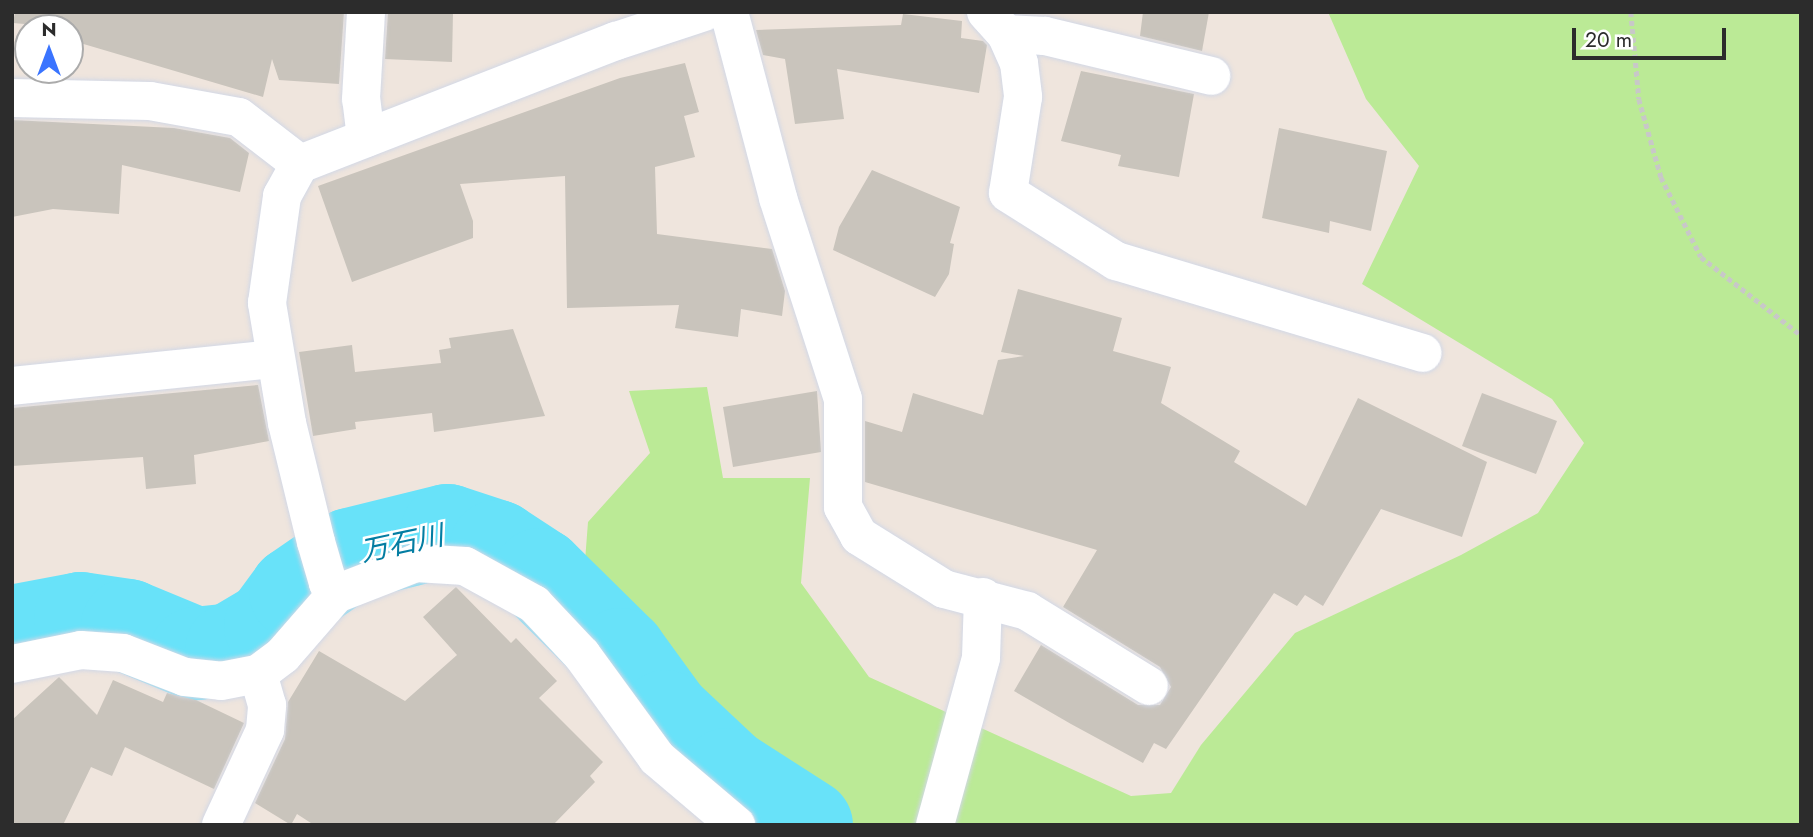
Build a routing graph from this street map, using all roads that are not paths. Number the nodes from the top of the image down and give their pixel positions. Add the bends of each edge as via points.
1 (366, 12) edge
2 (729, 12) edge
3 (685, 16) edge
4 (994, 18) edge
5 (1211, 76) dead end
6 (12, 98) edge
7 (366, 138) junction
8 (300, 164) junction
9 (1423, 353) dead end
10 (273, 359) junction
11 (12, 386) edge
12 (332, 589) junction
13 (983, 597) junction
14 (12, 664) edge
15 (258, 674) junction
16 (1149, 686) dead end
17 (221, 825) edge
18 (736, 825) edge
19 (935, 825) edge

1 - 7 street via 361,99
2 - 13 street via 778,198 843,399 843,507 859,536 944,589
3 - 7 street
4 - 5 street via 1045,36
4 - 9 street via 1019,63 1023,97 1008,193 1116,261
6 - 8 street via 150,101 239,117
7 - 8 street
8 - 10 street via 282,196 267,303
10 - 11 street
10 - 12 street via 316,542
12 - 15 street via 283,655
12 - 18 street via 416,563 465,566 534,604 582,655 657,758
13 - 16 street via 1027,611
13 - 19 street via 981,658
14 - 15 street via 81,650 123,653 185,677 221,681
15 - 17 street via 267,705 265,730

